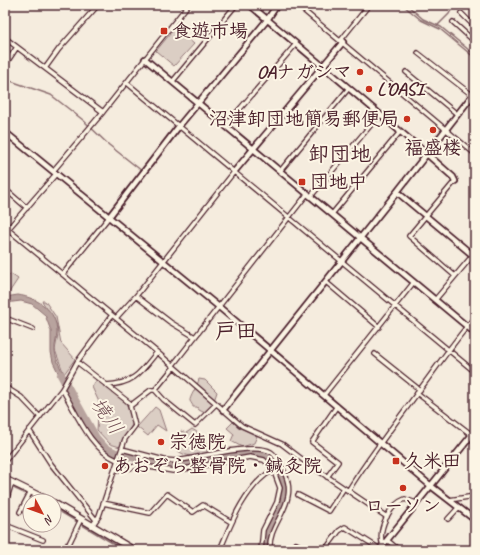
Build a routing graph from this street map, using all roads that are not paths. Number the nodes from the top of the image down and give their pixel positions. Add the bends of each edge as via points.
1 (9, 5) edge
2 (98, 5) edge
3 (188, 5) edge
4 (236, 5) edge
5 (250, 5) edge
6 (277, 5) edge
7 (297, 5) edge
8 (369, 5) edge
9 (5, 10) edge
10 (461, 13) dead end
11 (267, 20) junction
12 (453, 22) dead end
13 (475, 26) edge
14 (5, 38) edge
15 (342, 41) junction
16 (475, 42) edge
17 (296, 44) junction
18 (17, 47) junction
19 (418, 53) dead end
20 (145, 59) junction
21 (5, 65) edge
22 (323, 66) junction
23 (46, 67) junction
24 (406, 72) dead end
25 (173, 81) junction
26 (127, 83) junction
27 (349, 88) junction
28 (474, 93) edge
29 (199, 102) junction
30 (103, 112) junction
31 (380, 114) junction
32 (457, 114) junction
33 (226, 125) junction
34 (180, 126) junction
35 (445, 128) junction
36 (5, 132) edge
37 (400, 132) junction
38 (254, 148) junction
39 (427, 154) junction
40 (475, 154) edge
41 (281, 170) junction
42 (234, 172) junction
43 (55, 173) junction
44 (455, 181) joint
45 (5, 189) edge
46 (397, 192) junction
47 (309, 195) junction
48 (27, 208) junction
49 (332, 214) junction
50 (288, 216) junction
51 (426, 216) junction
52 (109, 217) junction
53 (7, 228) edge
54 (360, 238) junction
55 (474, 256) edge
56 (163, 262) junction
57 (342, 262) junction
58 (63, 274) junction
59 (455, 276) junction
60 (326, 282) junction
61 (414, 282) junction
62 (136, 296) junction
63 (435, 300) junction
64 (395, 305) junction
65 (219, 307) junction
66 (112, 315) junction
67 (475, 317) edge
68 (5, 318) edge
69 (116, 318) junction
70 (467, 326) junction
71 (379, 327) junction
72 (33, 329) dead end
73 (475, 333) edge
74 (196, 337) junction
75 (448, 350) junction
76 (271, 351) junction
77 (158, 352) junction
78 (375, 354) dead end
79 (77, 362) junction
80 (174, 366) junction
81 (475, 372) edge
82 (106, 385) junction
83 (5, 386) edge
84 (63, 388) junction
85 (155, 390) junction
86 (419, 392) junction
87 (324, 395) junction
88 (131, 404) junction
89 (216, 404) junction
90 (337, 406) junction
91 (223, 410) junction
92 (40, 417) junction
93 (29, 430) junction
94 (473, 433) edge
95 (380, 443) junction
96 (121, 450) junction
97 (143, 456) junction
98 (118, 459) junction
99 (5, 461) edge
100 (139, 464) junction
101 (115, 470) junction
102 (273, 470) junction
103 (327, 477) junction
104 (5, 479) edge
105 (12, 482) junction
106 (431, 486) junction
107 (344, 488) junction
108 (31, 491) junction
109 (348, 491) junction
110 (35, 493) edge
111 (298, 495) dead end
112 (475, 496) edge
113 (449, 500) junction
114 (103, 503) junction
115 (416, 503) junction
116 (5, 504) edge
117 (459, 507) junction
118 (62, 508) edge
119 (20, 512) dead end
120 (387, 517) junction
121 (81, 519) junction
122 (448, 519) dead end
123 (96, 520) junction
124 (475, 520) edge
125 (231, 522) junction
126 (5, 525) edge
127 (92, 526) junction
128 (43, 540) dead end
129 (388, 540) junction
130 (296, 544) dead end
131 (475, 547) edge
132 (326, 548) edge
133 (381, 548) edge
134 (66, 550) edge
135 (134, 550) edge
136 (221, 550) edge
137 (261, 550) edge
138 (270, 550) edge
139 (399, 550) edge
140 (473, 550) edge

1 - 9 street
2 - 23 street
3 - 20 street
4 - 25 street
5 - 11 street
6 - 11 street
7 - 15 street
8 - 15 street
10 - 13 street
11 - 17 street
11 - 29 street
12 - 16 street
14 - 18 street
15 - 22 street
15 - 35 street
17 - 22 street
17 - 33 street
18 - 21 street
18 - 23 street
19 - 28 street
20 - 25 street
20 - 26 street
22 - 27 street
22 - 38 street
23 - 30 street
24 - 32 street
25 - 29 street
26 - 30 street
26 - 34 street
27 - 31 street
27 - 41 street
28 - 32 street
29 - 33 street
29 - 34 street
30 - 43 street
31 - 37 street
31 - 47 street
32 - 35 street
33 - 38 street
34 - 42 street
34 - 52 street
35 - 39 street
35 - 40 street
36 - 43 street
37 - 39 street
37 - 49 street
38 - 41 street
38 - 42 street
39 - 44 street
39 - 46 street
41 - 47 street
42 - 50 street
42 - 56 street
43 - 48 street
43 - 52 street
44 - 51 street
45 - 48 street
46 - 51 street
46 - 54 street
47 - 49 street
47 - 50 street
48 - 53 street
49 - 54 street
50 - 57 street
50 - 65 street
51 - 55 street
51 - 59 street via 409,236
52 - 56 street
52 - 58 street
53 - 58 street
54 - 57 street
54 - 61 street
55 - 59 street
56 - 62 street
56 - 65 street
57 - 60 street
57 - 64 street
58 - 66 street
59 - 63 street
60 - 71 street
60 - 76 street
61 - 63 street
61 - 64 street
62 - 69 street
62 - 74 street via 170,322
63 - 70 street
64 - 71 street
64 - 75 street
65 - 74 street
65 - 76 street
66 - 69 street
66 - 79 street
67 - 70 street
68 - 72 street
69 - 77 street
70 - 73 street
70 - 75 street
71 - 87 street
74 - 80 street
75 - 81 street
75 - 86 street
76 - 87 street
76 - 91 street
77 - 80 street
77 - 82 street via 143,370 129,380
78 - 86 street
79 - 82 street
79 - 84 street
80 - 85 street
80 - 89 street
82 - 88 street
83 - 92 street via 21,397
84 - 92 street
84 - 98 street via 96,445 105,454
85 - 88 street via 150,390
85 - 89 street via 195,425
86 - 94 street
86 - 95 street
87 - 90 street
88 - 96 street via 135,426 126,437
89 - 91 street
90 - 95 street
90 - 103 street via 312,442 338,462
91 - 103 street via 242,426 282,444
92 - 93 street
93 - 99 street
93 - 123 street via 51,464
94 - 106 street
95 - 106 street
95 - 109 street
96 - 97 street
96 - 98 street
97 - 100 street
97 - 138 street via 176,462 254,448 269,451 279,462 289,487 285,504 272,531
98 - 101 street
100 - 101 street
100 - 102 street via 173,471 254,457 264,460
101 - 114 street
102 - 125 street via 257,483
102 - 137 street via 280,488 277,502 263,530
103 - 107 street
104 - 105 main road
105 - 108 main road
105 - 116 street
106 - 113 street
106 - 115 street
107 - 109 street
107 - 111 street via 329,511
108 - 110 main road
108 - 119 street
109 - 120 street
112 - 113 street
113 - 117 street
114 - 123 street
114 - 125 street via 150,513 166,494 193,512 203,505
115 - 120 street via 409,500 400,501
115 - 129 street
117 - 122 street
117 - 124 street
118 - 121 main road
120 - 133 street via 380,534
121 - 127 main road
121 - 134 street
123 - 127 street
125 - 136 street
126 - 128 street
127 - 135 main road
129 - 133 street
129 - 139 street
130 - 132 street via 307,550
131 - 140 street
132 - 133 street via 344,527

